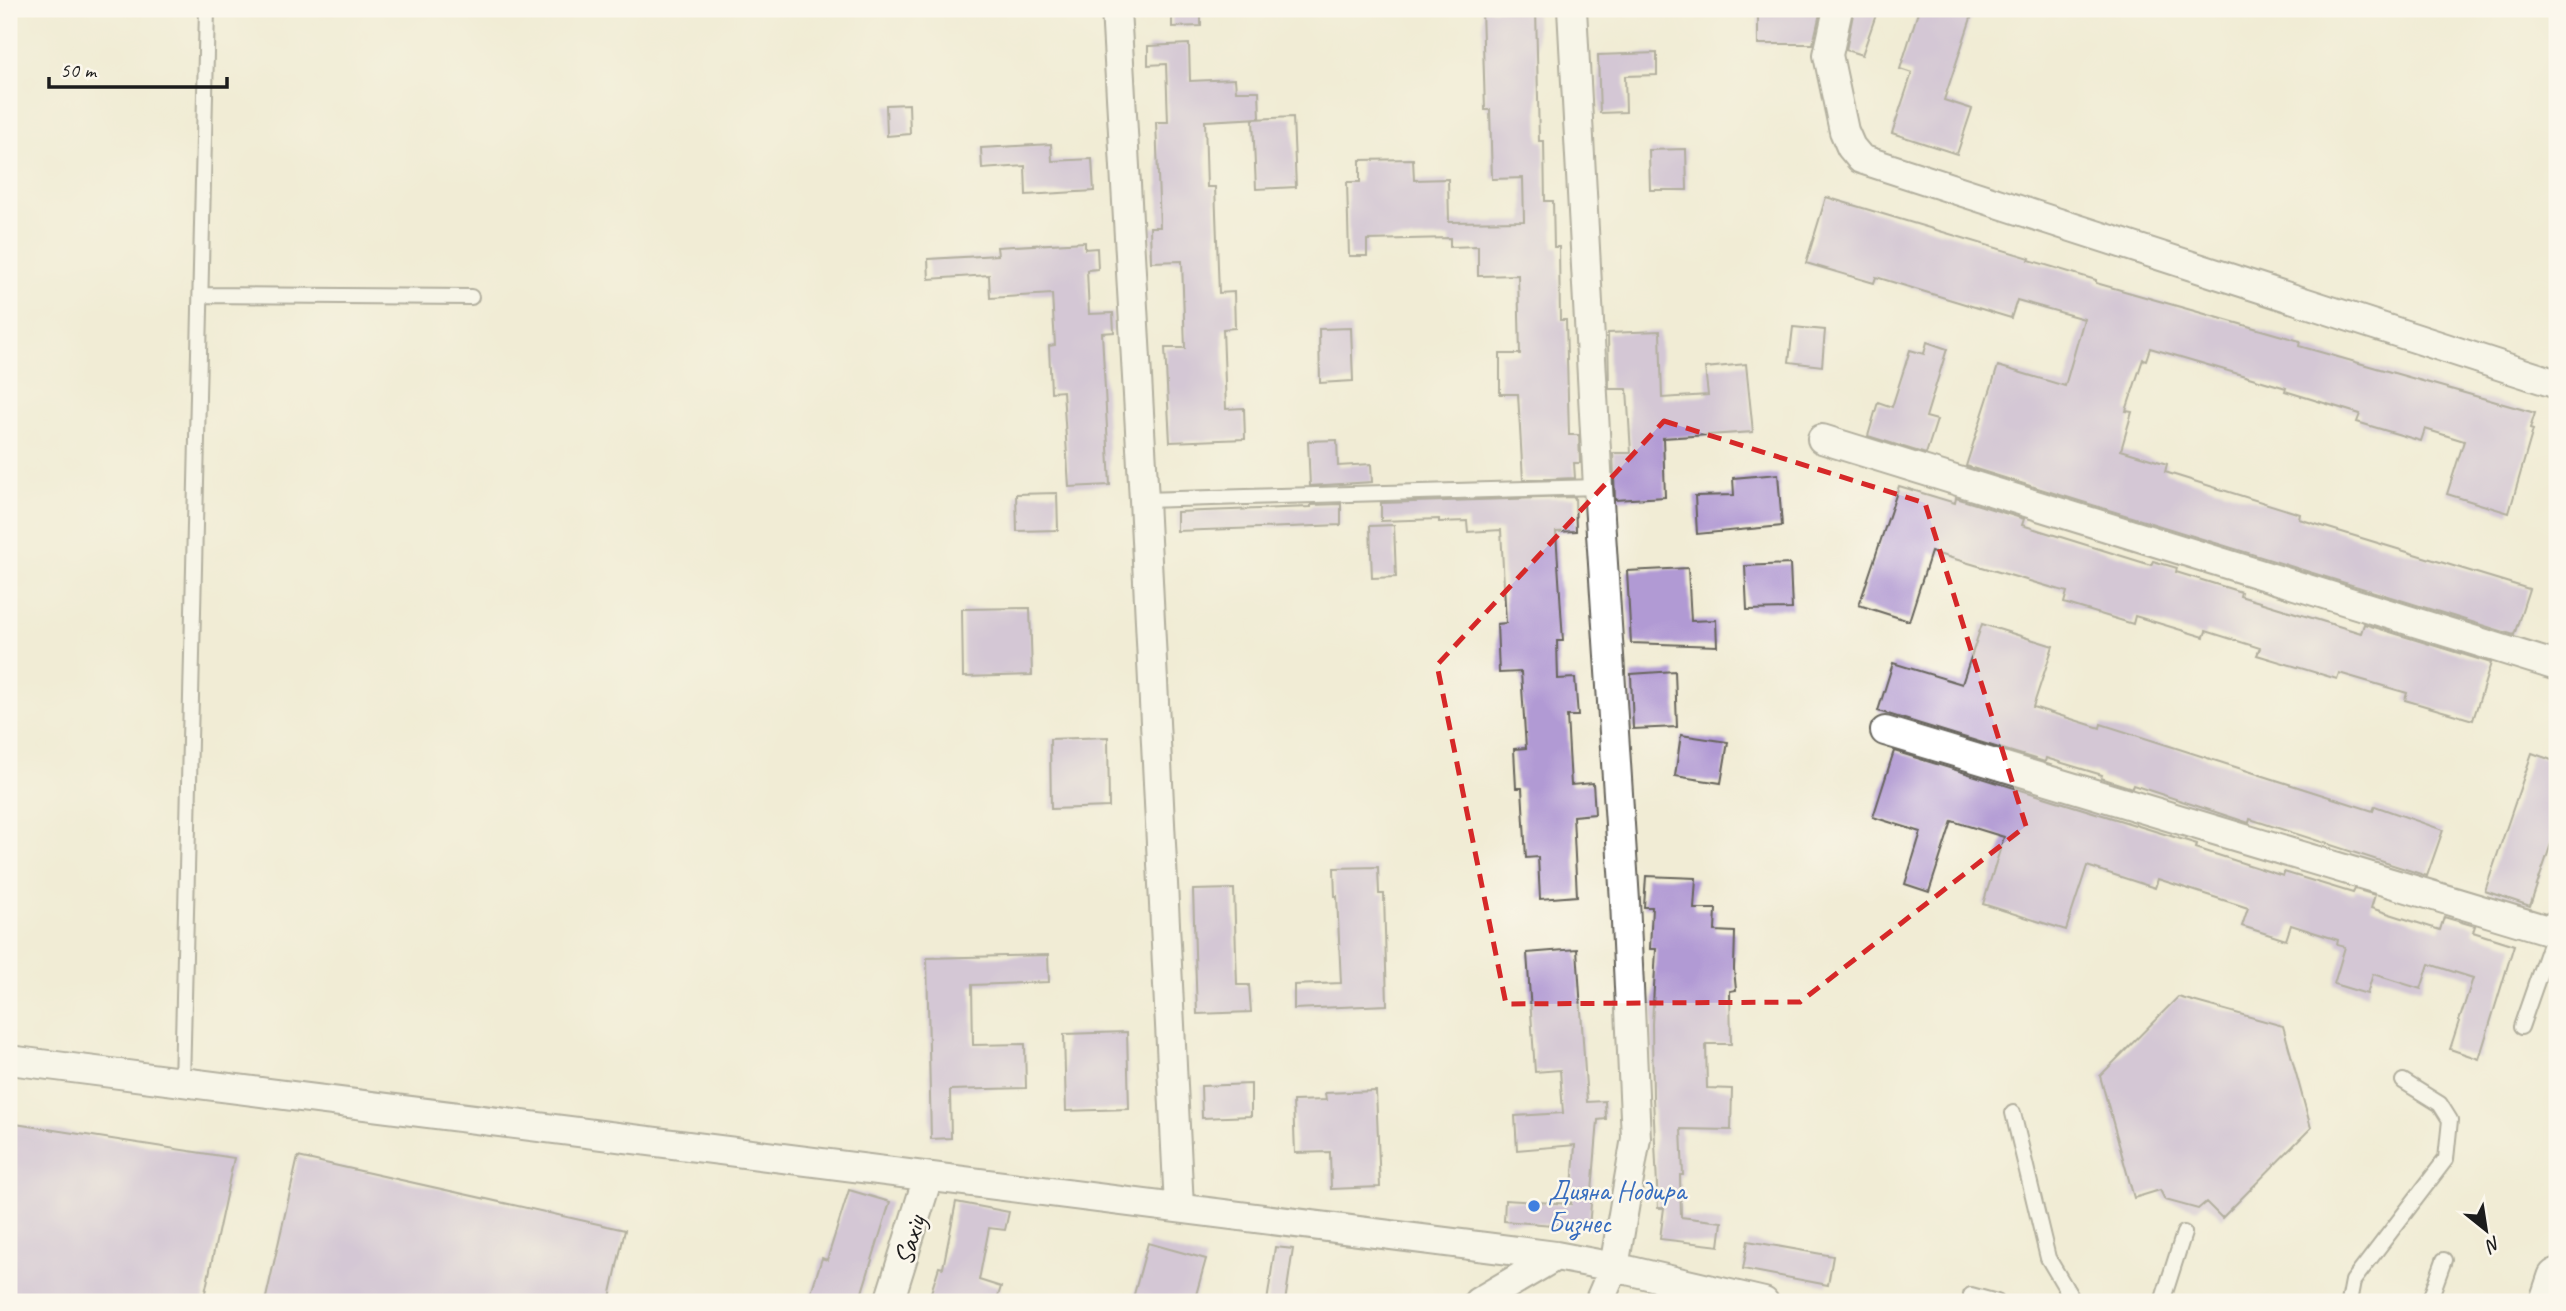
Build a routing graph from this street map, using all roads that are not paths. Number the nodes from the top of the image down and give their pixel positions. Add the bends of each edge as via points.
1 (207, 9) edge
2 (1116, 9) edge
3 (1572, 9) edge
4 (1838, 9) edge
5 (201, 295) junction
6 (471, 297) dead end
7 (2557, 384) edge
8 (1822, 439) dead end
9 (1598, 487) junction
10 (1144, 500) junction
11 (2557, 666) edge
12 (1885, 731) dead end
13 (2556, 928) edge
14 (2521, 1027) dead end
15 (9, 1060) edge
16 (2403, 1081) dead end
17 (182, 1084) junction
18 (2013, 1113) dead end
19 (928, 1177) junction
20 (1179, 1207) junction
21 (2183, 1233) dead end
22 (1556, 1256) junction
23 (2444, 1260) dead end
24 (1614, 1267) junction
25 (2557, 1278) edge
26 (1971, 1295) dead end
27 (889, 1302) edge
28 (1478, 1302) edge
29 (1599, 1302) edge
30 (1764, 1302) edge
31 (1997, 1302) edge
32 (2074, 1302) edge
33 (2162, 1302) edge
34 (2349, 1302) edge
35 (2429, 1302) edge
36 (2549, 1302) edge

1 - 5 lane
2 - 10 street
3 - 9 street
4 - 7 street via 1828,55 1844,131 1861,159
5 - 6 lane
5 - 17 lane
8 - 11 street
9 - 10 lane
9 - 24 street via 1636,1138
10 - 20 street
12 - 13 street
13 - 14 lane
15 - 17 street
16 - 34 lane via 2440,1104 2450,1120 2446,1159 2353,1282
17 - 19 street
18 - 32 lane via 2048,1258
19 - 20 street
19 - 27 street, Saxiy
20 - 22 street
21 - 33 lane
22 - 24 street
22 - 28 street
23 - 35 lane
24 - 29 street
24 - 30 street
25 - 36 highway
26 - 31 lane

